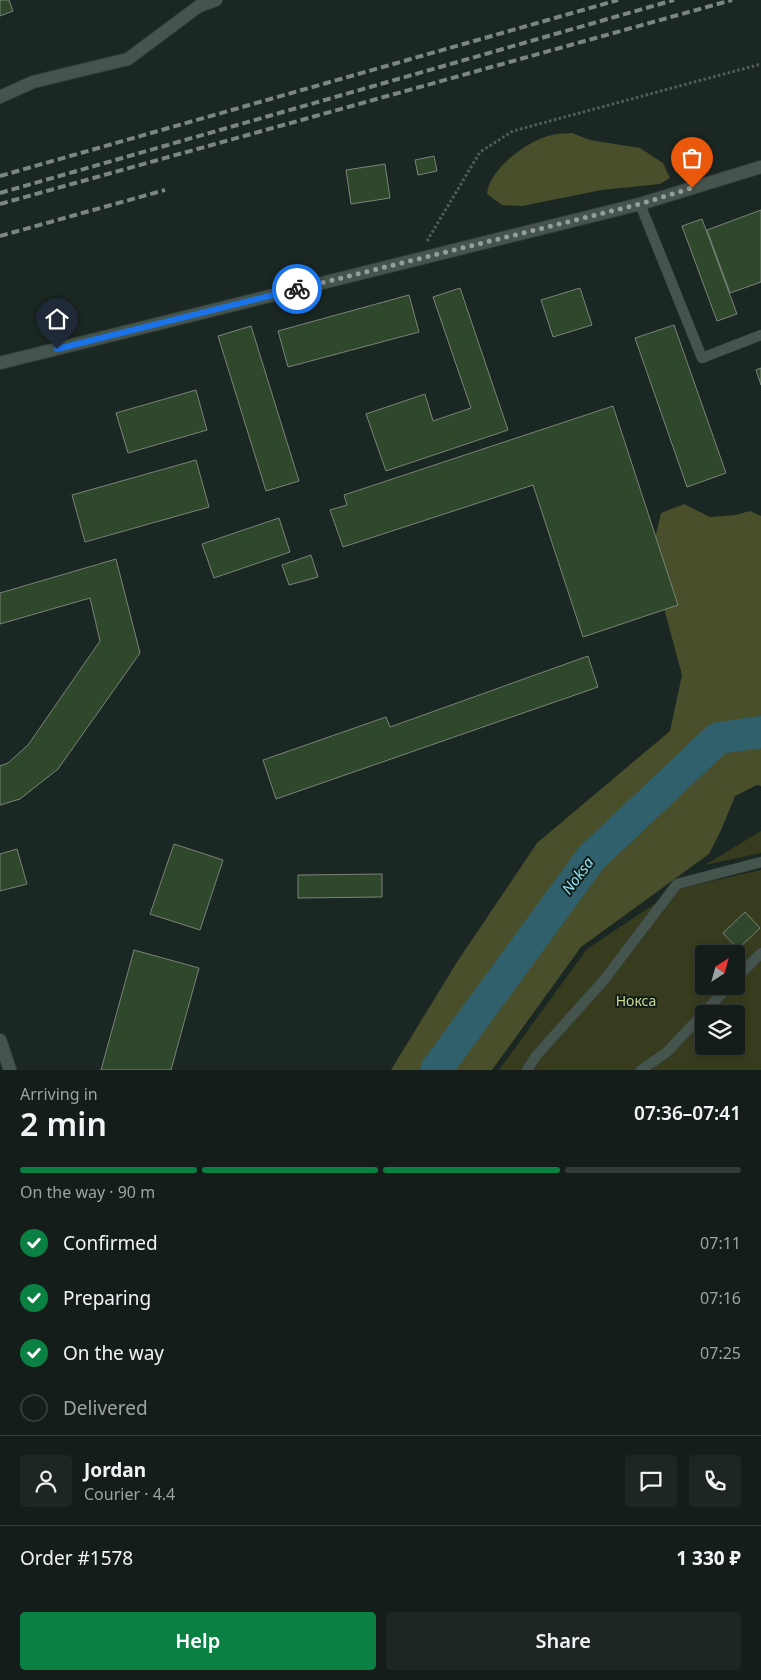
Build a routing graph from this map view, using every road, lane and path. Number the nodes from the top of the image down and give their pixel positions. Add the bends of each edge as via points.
1 (216, 0) edge
2 (761, 64) edge
3 (0, 97) edge
4 (761, 167) edge
5 (640, 204) junction
6 (416, 259) junction
7 (761, 335) edge
8 (0, 363) edge
9 (761, 862) edge
10 (761, 953) edge
11 (745, 970) edge
12 (721, 995) edge
13 (0, 1040) edge
14 (10, 1070) edge
15 (527, 1070) edge
16 (641, 1070) edge

1 - 3 street via 199,6 128,59 33,82
2 - 6 path via 513,131 480,152
4 - 5 street
5 - 6 street
5 - 7 lane via 702,358
6 - 8 street
9 - 15 lane via 677,884 604,980
10 - 11 lane
12 - 16 lane via 667,1052
13 - 14 street

